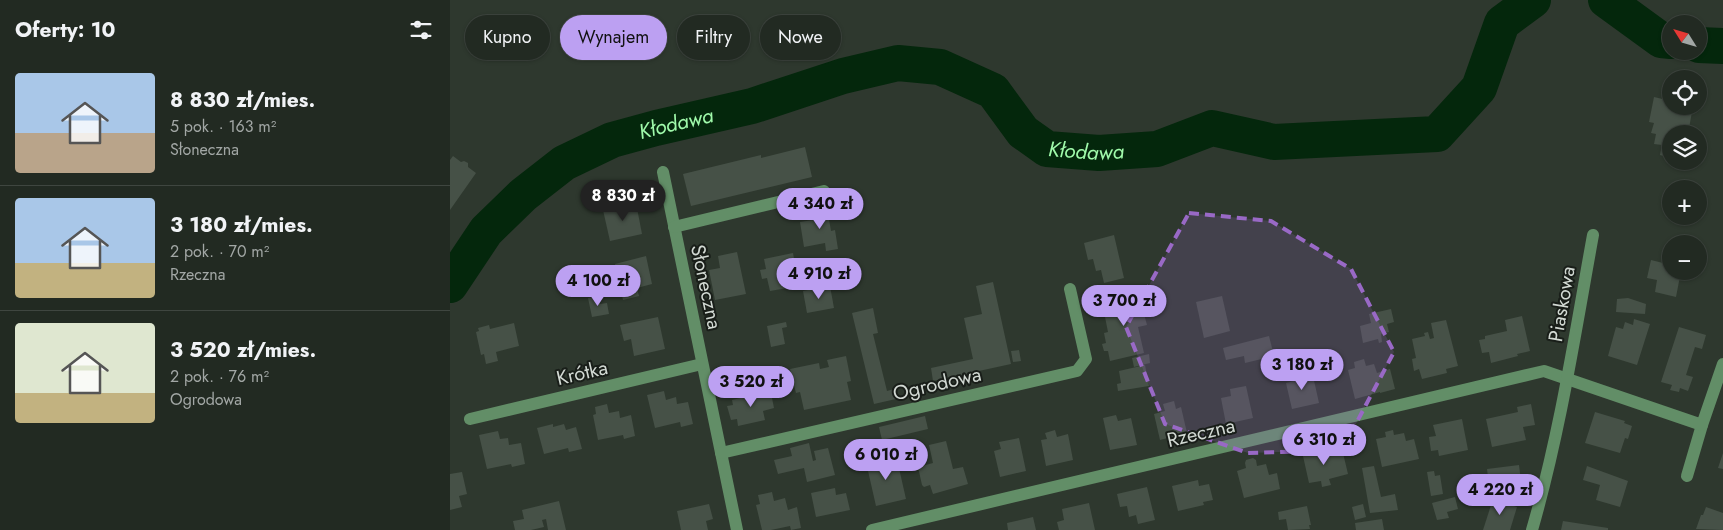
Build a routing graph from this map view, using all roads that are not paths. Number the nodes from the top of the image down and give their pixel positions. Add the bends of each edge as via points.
1 (663, 172) dead end
2 (824, 191) dead end
3 (674, 227) junction
4 (1593, 236) dead end
5 (1070, 289) dead end
6 (702, 364) junction
7 (1723, 364) edge
8 (1568, 380) junction
9 (470, 419) dead end
10 (1702, 425) junction
11 (721, 453) junction
12 (1687, 476) dead end
13 (736, 530) edge
14 (872, 530) edge
15 (1532, 530) edge

1 - 3 street, Słoneczna
2 - 3 street, Słoneczna
3 - 6 street, Słoneczna
4 - 8 street, Piaskowa
5 - 11 street, Ogrodowa via 1086,359 1077,371
6 - 9 street, Krótka
6 - 11 street, Słoneczna
7 - 10 street
8 - 10 street
8 - 14 street, Rzeczna via 1544,371
8 - 15 street, Piaskowa
10 - 12 street
11 - 13 street, Słoneczna

